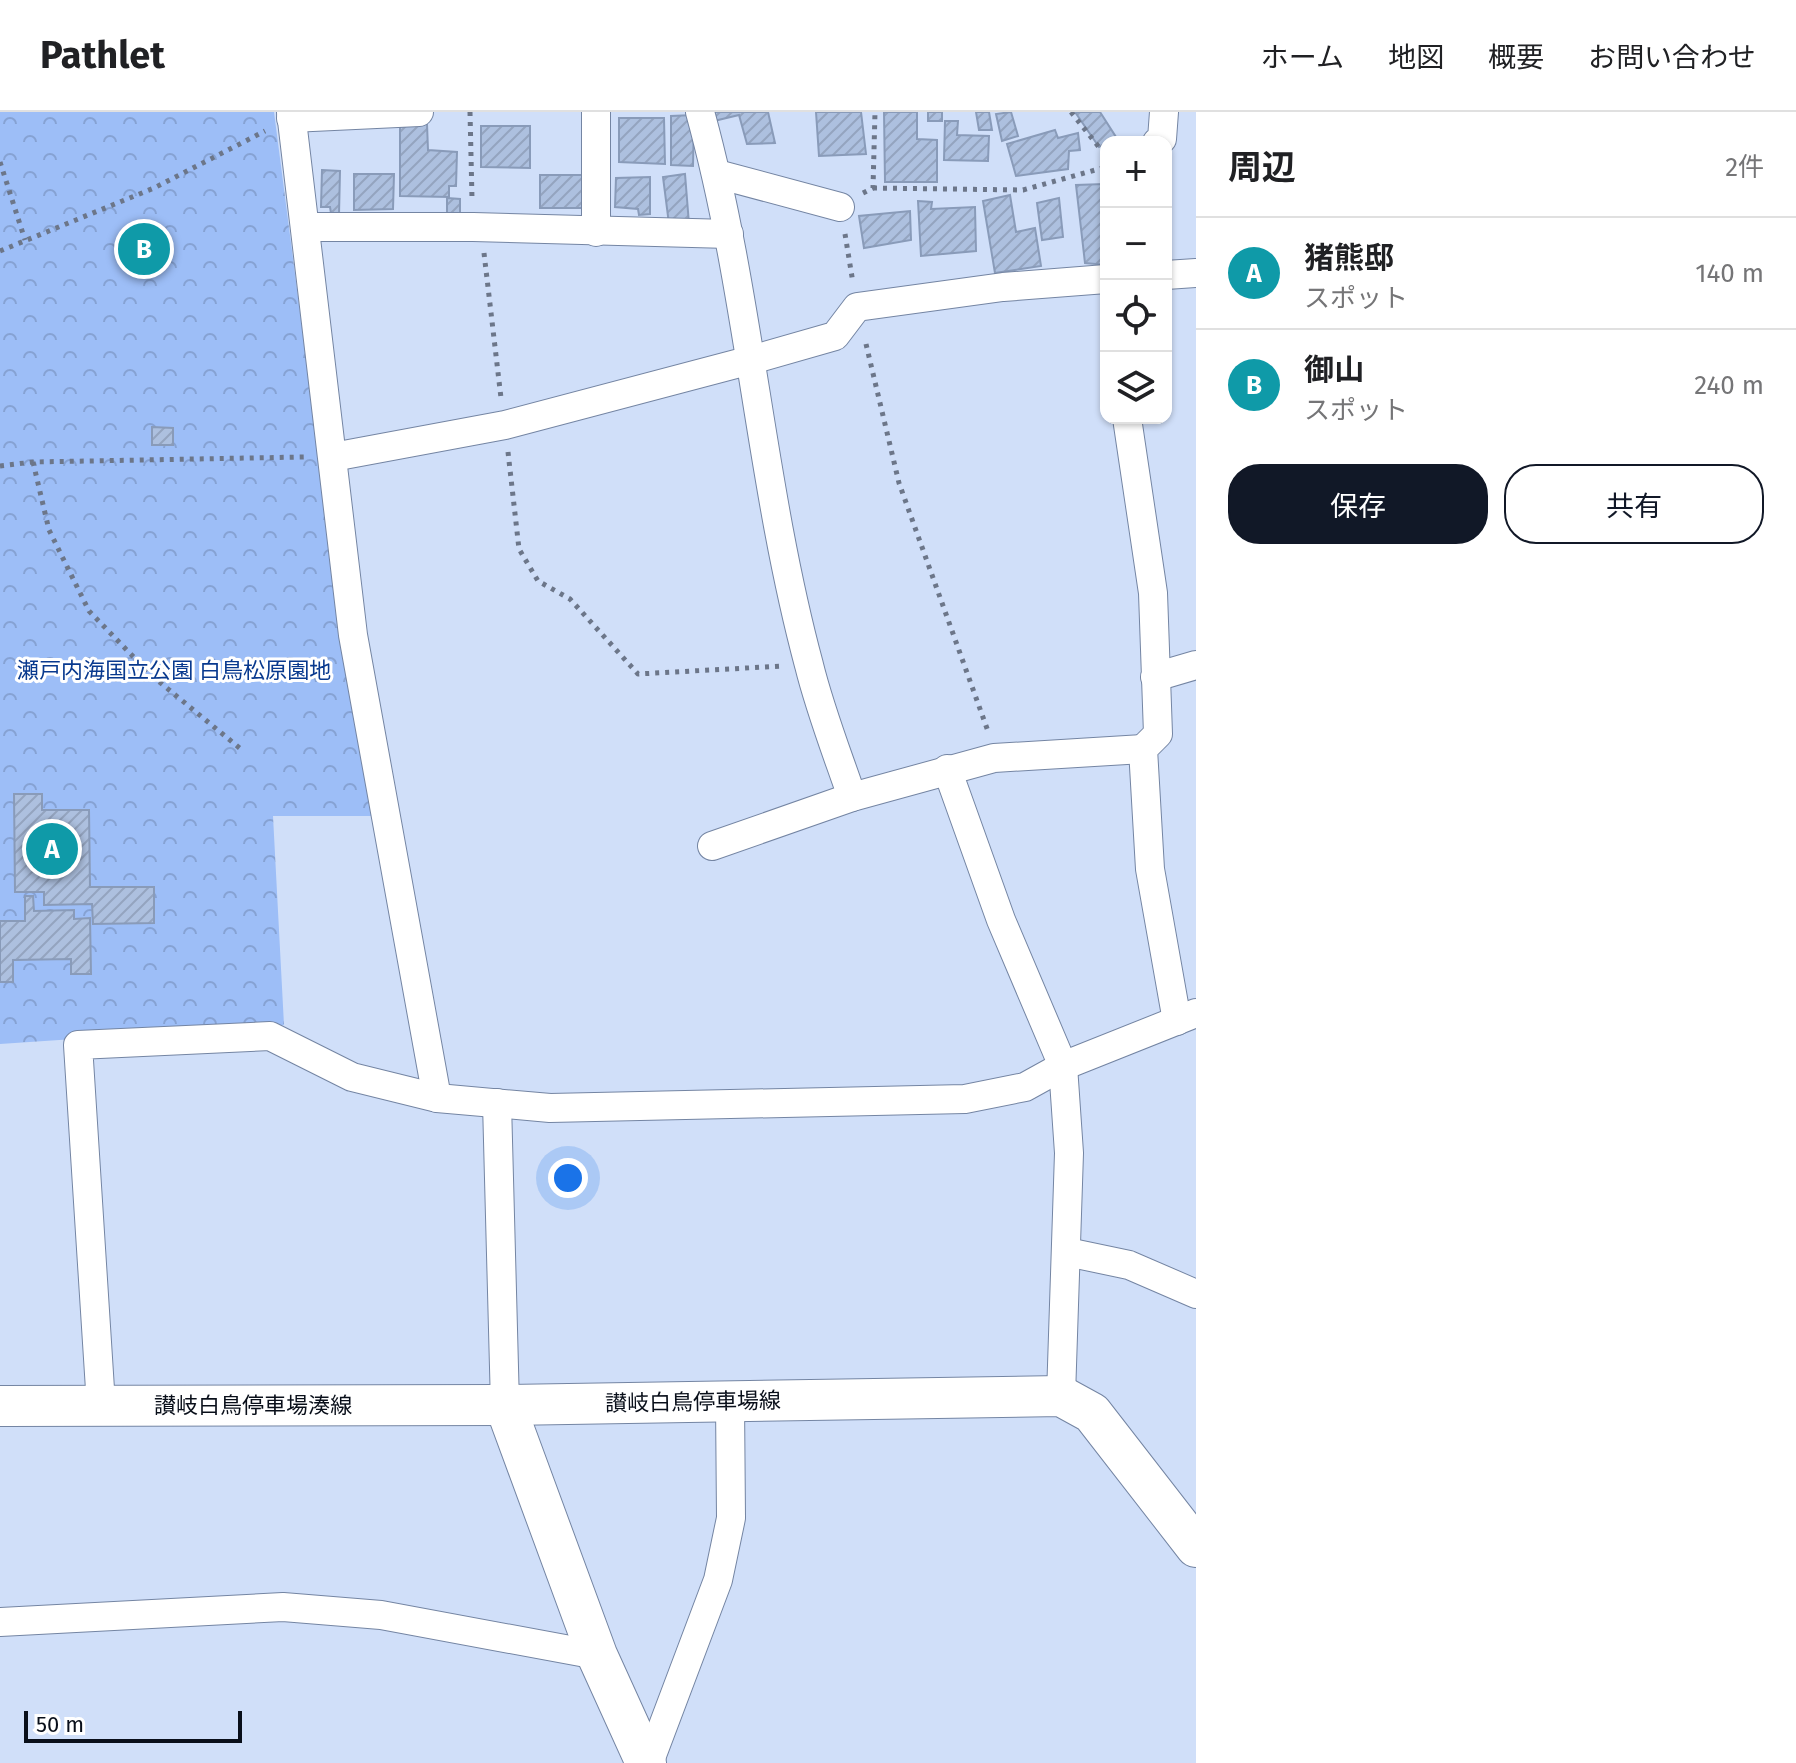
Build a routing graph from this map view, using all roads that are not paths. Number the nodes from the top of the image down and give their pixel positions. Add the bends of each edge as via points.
1 (419, 112) edge
2 (596, 112) edge
3 (700, 112) edge
4 (1164, 112) edge
5 (291, 115) edge
6 (1162, 136) edge
7 (717, 174) junction
8 (840, 207) road end
9 (305, 227) junction
10 (596, 232) junction
11 (729, 234) junction
12 (1196, 273) edge
13 (1172, 275) edge
14 (1100, 279) edge
15 (751, 360) junction
16 (1128, 424) edge
17 (333, 457) junction
18 (1196, 665) edge
19 (1155, 677) junction
20 (1143, 749) junction
21 (947, 769) junction
22 (852, 797) junction
23 (712, 846) dead end
24 (1187, 1017) edge
25 (1063, 1066) junction
26 (437, 1098) junction
27 (497, 1103) junction
28 (1067, 1252) junction
29 (1196, 1294) edge
30 (1061, 1396) junction
31 (730, 1402) junction
32 (101, 1405) junction
33 (505, 1405) junction
34 (0, 1406) edge
35 (1196, 1547) edge
36 (0, 1622) edge
37 (597, 1655) junction
38 (648, 1763) edge

1 - 5 street
2 - 10 street
3 - 7 street
4 - 6 street
5 - 9 street
7 - 8 street
7 - 11 street
9 - 10 street
9 - 17 street
10 - 11 street
11 - 15 street
12 - 13 street
14 - 15 street via 857,307 835,336
15 - 17 street via 505,425
15 - 22 street via 809,665
16 - 19 street via 1153,593
17 - 26 street via 353,635
18 - 19 street
19 - 20 street via 1158,734
20 - 21 street via 994,758
20 - 24 street via 1150,869
21 - 22 street
21 - 25 street via 1001,920
22 - 23 street
24 - 25 street
25 - 27 street via 1025,1087 965,1099 550,1108
25 - 28 street via 1069,1153
26 - 27 street
26 - 32 street via 352,1077 270,1036 78,1045
27 - 33 street
28 - 29 street via 1129,1265
28 - 30 street
30 - 31 main road, 讃岐白鳥停車場線
30 - 35 main road via 1092,1413
31 - 33 main road, 讃岐白鳥停車場線
31 - 38 street via 731,1518 718,1580
32 - 33 main road, 讃岐白鳥停車場湊線
32 - 34 main road, 讃岐白鳥停車場湊線
33 - 37 main road
36 - 37 street via 283,1607 381,1615
37 - 38 main road

